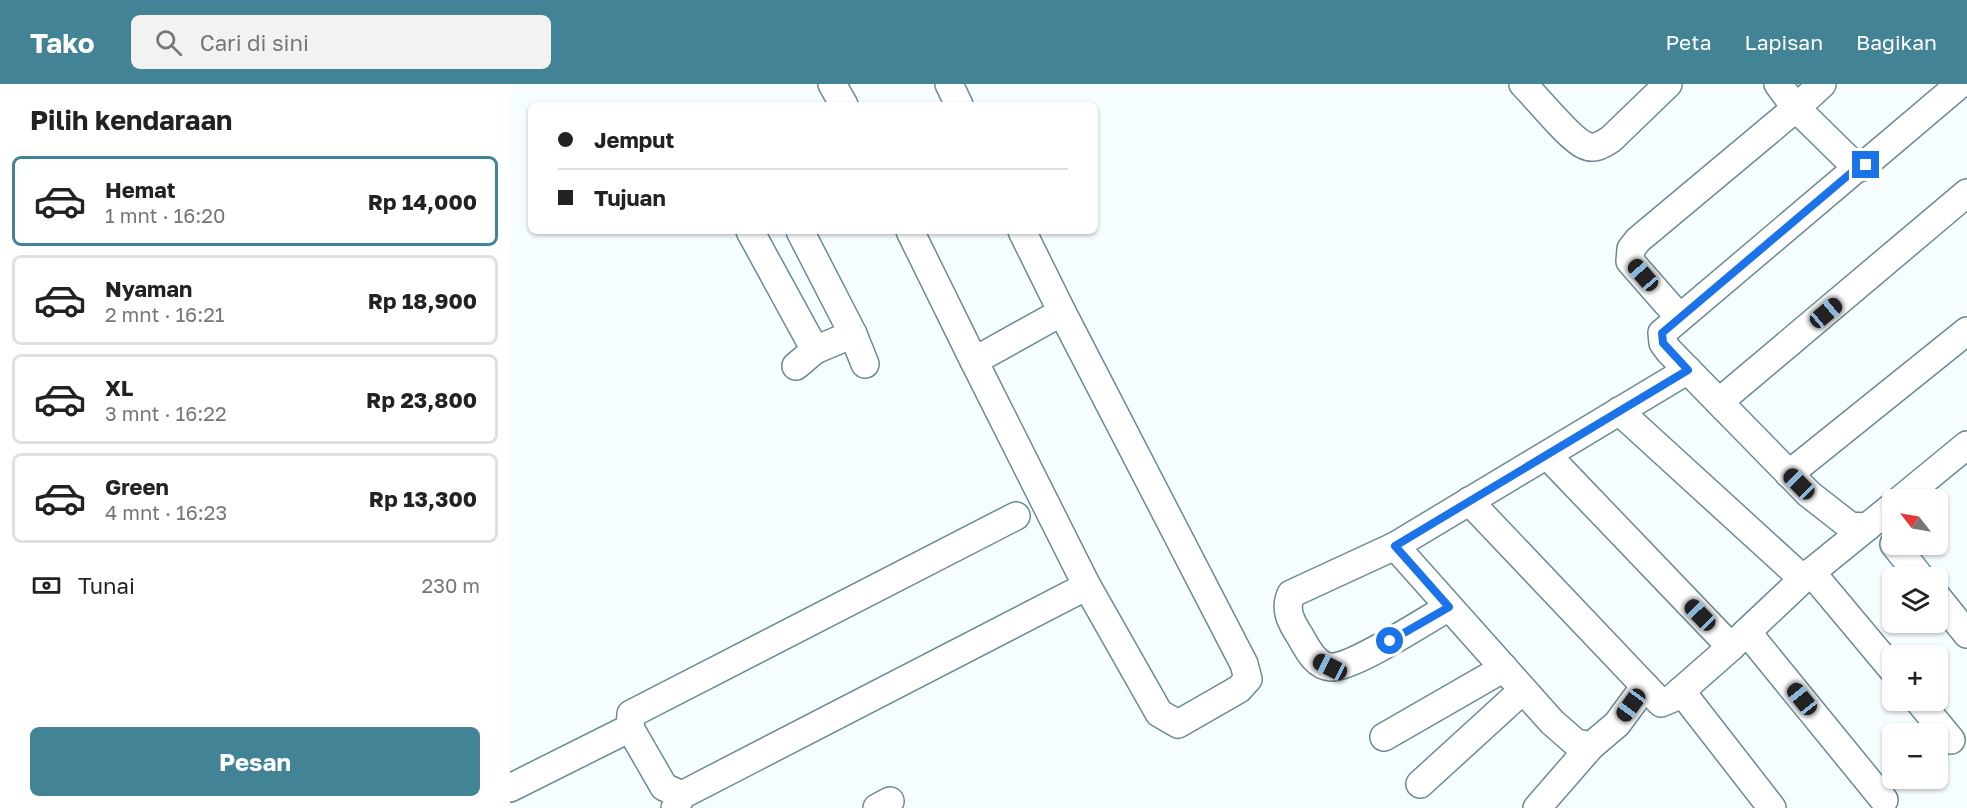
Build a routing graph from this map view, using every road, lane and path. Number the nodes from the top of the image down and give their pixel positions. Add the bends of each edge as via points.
1 (832, 84) edge
2 (949, 84) edge
3 (1524, 84) edge
4 (1778, 84) edge
5 (1822, 84) edge
6 (1960, 84) edge
7 (1653, 89) edge
8 (842, 102) edge
9 (958, 102) edge
10 (1796, 108) junction
11 (1858, 167) junction
12 (1967, 193) edge
13 (751, 234) edge
14 (802, 234) edge
15 (911, 234) edge
16 (1023, 234) edge
17 (1062, 312) junction
18 (1679, 317) junction
19 (1967, 331) edge
20 (853, 334) junction
21 (974, 361) junction
22 (865, 364) dead end
23 (1688, 370) junction
24 (1719, 402) junction
25 (1619, 411) junction
26 (1967, 445) edge
27 (1547, 455) junction
28 (1789, 474) junction
29 (1913, 489) edge
30 (1469, 501) junction
31 (1016, 516) dead end
32 (1878, 518) edge
33 (1395, 546) junction
34 (1903, 555) edge
35 (1912, 567) edge
36 (1807, 575) junction
37 (1087, 586) junction
38 (1449, 607) junction
39 (1948, 610) edge
40 (1967, 634) edge
41 (1739, 639) junction
42 (1882, 658) edge
43 (1504, 669) junction
44 (1645, 686) junction
45 (1523, 690) junction
46 (1681, 691) junction
47 (1927, 711) edge
48 (630, 728) junction
49 (1384, 737) dead end
50 (1951, 740) dead end
51 (1591, 746) junction
52 (1420, 784) dead end
53 (510, 788) edge
54 (1884, 800) dead end
55 (678, 802) edge
56 (1537, 808) edge
57 (1772, 808) edge

1 - 8 street
2 - 9 street
3 - 7 street via 1574,138 1586,146 1599,147 1611,140
4 - 10 street
5 - 10 street
6 - 11 street via 1866,165
10 - 11 street
10 - 18 street via 1631,249 1630,261
11 - 18 street
12 - 24 street
13 - 20 street via 805,358
14 - 20 street
15 - 21 street
16 - 17 street
17 - 21 street
17 - 37 street via 1248,679 1239,690 1178,724 1159,713
18 - 23 street via 1662,333 1663,343
19 - 28 street
20 - 22 street
21 - 37 street
23 - 24 street
23 - 25 street
24 - 28 street
25 - 27 street
25 - 36 street
26 - 29 street
27 - 30 street
27 - 41 street
28 - 32 street via 1850,526
30 - 33 street
30 - 44 street
31 - 48 street via 631,714
32 - 36 street
33 - 38 street
33 - 38 street via 1291,594 1286,605 1292,624 1315,660 1330,667 1350,664
34 - 35 street
36 - 41 street
36 - 42 street
37 - 55 street
38 - 43 street
39 - 40 street
41 - 46 street
41 - 54 street
43 - 45 street
43 - 49 street
44 - 46 street via 1661,703
44 - 51 street via 1617,724
45 - 51 street via 1576,743
45 - 52 street
46 - 57 street
47 - 50 street
48 - 53 street
48 - 55 street via 664,787
51 - 56 street

